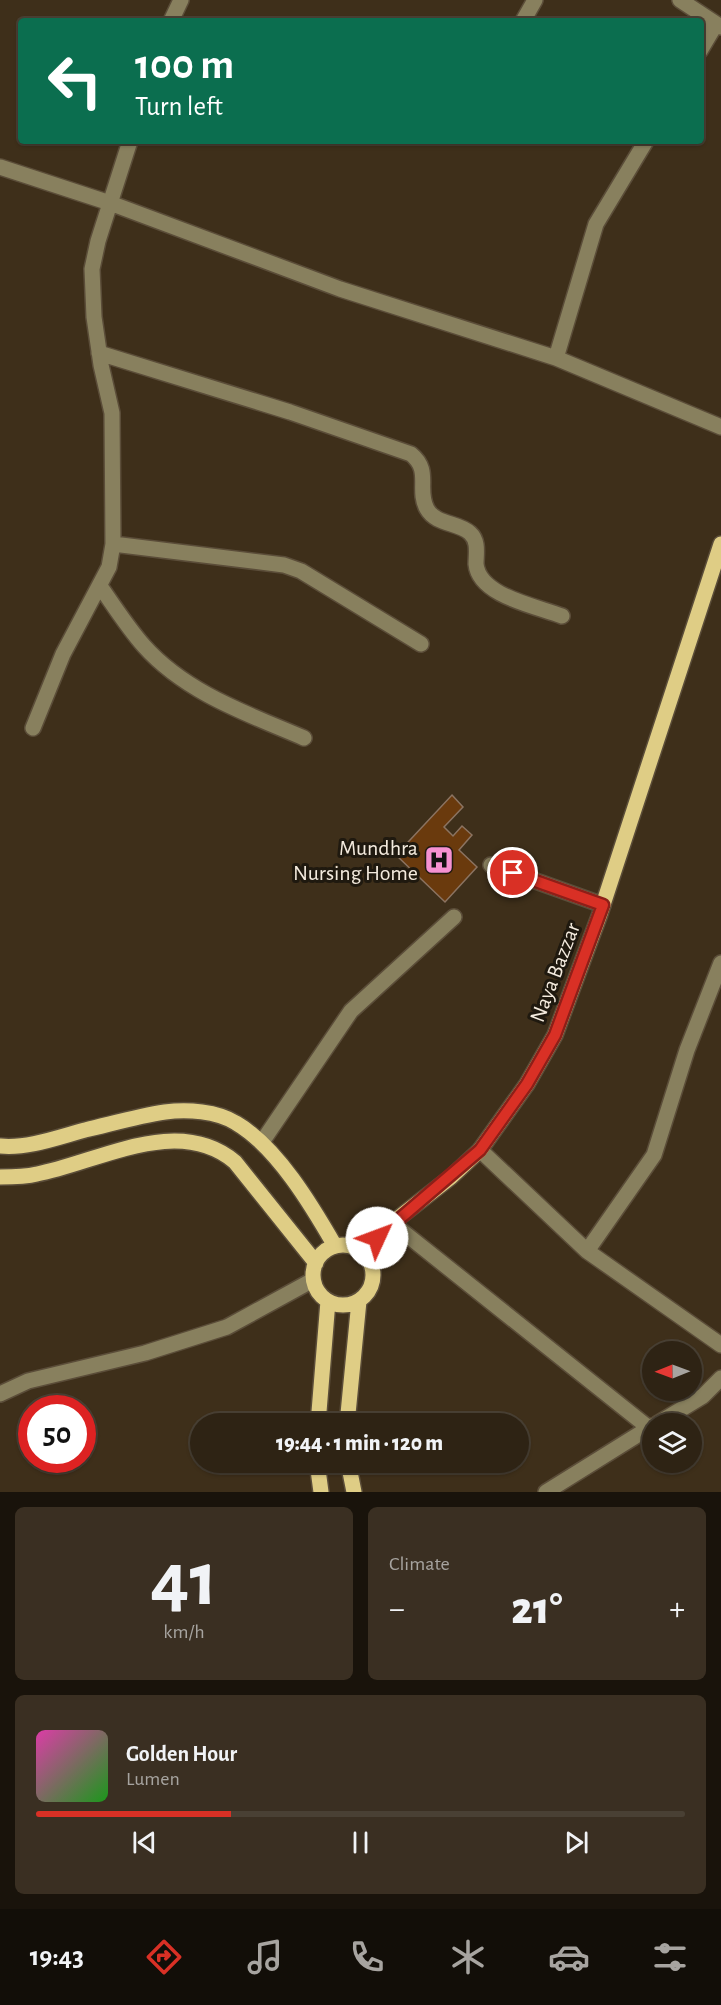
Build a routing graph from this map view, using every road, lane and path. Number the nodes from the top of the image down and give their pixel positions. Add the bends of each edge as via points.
1 (181, 0) edge
2 (535, 0) edge
3 (680, 0) edge
4 (172, 18) edge
5 (525, 18) edge
6 (719, 25) edge
7 (704, 46) edge
8 (129, 144) edge
9 (644, 144) edge
10 (0, 167) edge
11 (110, 203) junction
12 (99, 353) junction
13 (556, 358) junction
14 (721, 427) edge
15 (113, 544) junction
16 (721, 544) edge
17 (100, 586) junction
18 (562, 616) dead end
19 (421, 644) dead end
20 (33, 728) dead end
21 (304, 738) dead end
22 (491, 865) dead end
23 (603, 905) junction
24 (454, 917) dead end
25 (721, 963) edge
26 (262, 1142) junction
27 (0, 1146) edge
28 (480, 1150) junction
29 (0, 1176) edge
30 (392, 1223) junction
31 (335, 1246) junction
32 (587, 1251) junction
33 (363, 1253) junction
34 (316, 1263) junction
35 (313, 1280) junction
36 (359, 1300) junction
37 (328, 1301) junction
38 (721, 1345) edge
39 (721, 1378) edge
40 (0, 1394) edge
41 (319, 1413) edge
42 (348, 1413) edge
43 (675, 1413) edge
44 (642, 1417) edge
45 (642, 1433) edge
46 (318, 1473) edge
47 (350, 1473) edge
48 (321, 1492) edge
49 (354, 1492) edge
50 (546, 1492) edge

1 - 4 street
2 - 5 street
3 - 6 street
6 - 7 street
8 - 11 street
9 - 13 street via 596,224
10 - 11 street
11 - 12 street via 92,269
11 - 13 street via 340,289
12 - 15 street via 112,413
12 - 18 street via 411,454 423,470 423,500 428,511 437,519 470,532 475,540 476,566 482,580 492,590
13 - 14 street
15 - 17 street
15 - 19 street via 284,565 301,571
16 - 23 main road, Naya Bazzar
17 - 20 street via 63,654
17 - 21 street via 144,647 182,679 215,700
22 - 23 street
23 - 28 main road, Naya Bazzar via 555,1035 527,1084
24 - 26 street via 351,1011
25 - 32 street via 687,1050 654,1155
26 - 27 main road via 236,1122 222,1117 167,1112 25,1145
26 - 31 main road via 308,1200
28 - 30 main road, Naya Bazzar
28 - 32 street
29 - 34 main road via 38,1174 139,1146 174,1141 208,1144 235,1162
30 - 33 main road, Naya Bazzar
30 - 44 street
31 - 33 main road via 345,1245
31 - 34 main road
32 - 38 street
33 - 36 main road via 373,1278
34 - 35 main road
35 - 37 main road
35 - 40 street via 227,1327 145,1353 28,1381
36 - 37 main road via 344,1305
36 - 42 main road
37 - 41 main road
39 - 43 street via 703,1396
45 - 50 street
46 - 48 main road
47 - 49 main road

